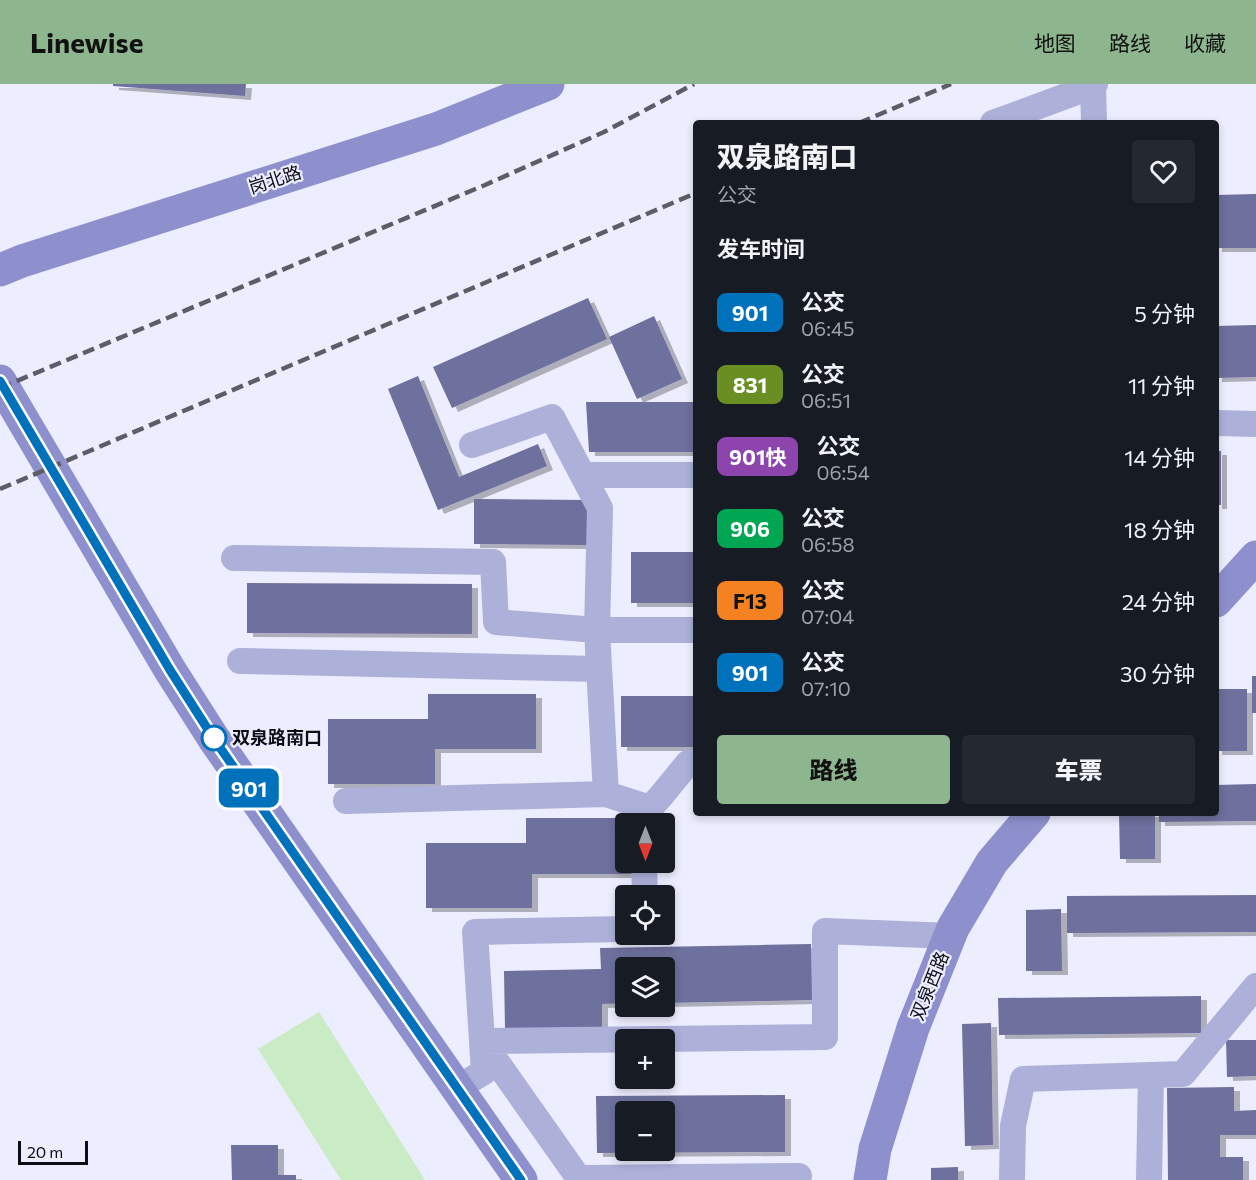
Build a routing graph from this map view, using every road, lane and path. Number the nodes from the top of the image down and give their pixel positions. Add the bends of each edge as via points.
1 (548, 84) edge
2 (1094, 85) edge
3 (1001, 120) edge
4 (1094, 120) edge
5 (0, 270) edge
6 (0, 381) edge
7 (1219, 423) edge
8 (1256, 424) edge
9 (472, 445) dead end
10 (583, 475) junction
11 (693, 475) edge
12 (1256, 557) edge
13 (234, 558) dead end
14 (1219, 598) edge
15 (597, 630) junction
16 (693, 630) edge
17 (240, 661) dead end
18 (599, 669) junction
19 (693, 763) edge
20 (606, 794) junction
21 (346, 801) dead end
22 (641, 813) edge
23 (649, 813) edge
24 (1031, 816) edge
25 (615, 929) edge
26 (950, 936) junction
27 (1255, 988) edge
28 (482, 1041) junction
29 (1151, 1075) junction
30 (457, 1088) junction
31 (799, 1176) dead end
32 (521, 1180) edge
33 (582, 1180) edge
34 (870, 1180) edge
35 (1012, 1180) edge
36 (1149, 1180) edge

1 - 5 main road, 岗北路 via 435,129
2 - 3 street
2 - 4 street
6 - 30 main road via 214,739
7 - 8 street
9 - 10 street via 552,417
10 - 11 street
10 - 15 street via 600,508
12 - 14 main road
13 - 15 street via 493,562 496,622
15 - 16 street
15 - 18 street
17 - 18 street
18 - 20 street
19 - 23 street via 688,763
20 - 21 street
20 - 22 street
24 - 26 main road, 双泉西路 via 992,862
25 - 28 street via 475,932
26 - 28 street via 825,931 825,1037
26 - 34 main road, 双泉西路 via 913,1028 875,1149
27 - 29 street via 1183,1074
28 - 30 street via 484,1072
28 - 33 street
29 - 35 street via 1023,1079 1013,1125
29 - 36 street
30 - 32 main road
31 - 33 street

